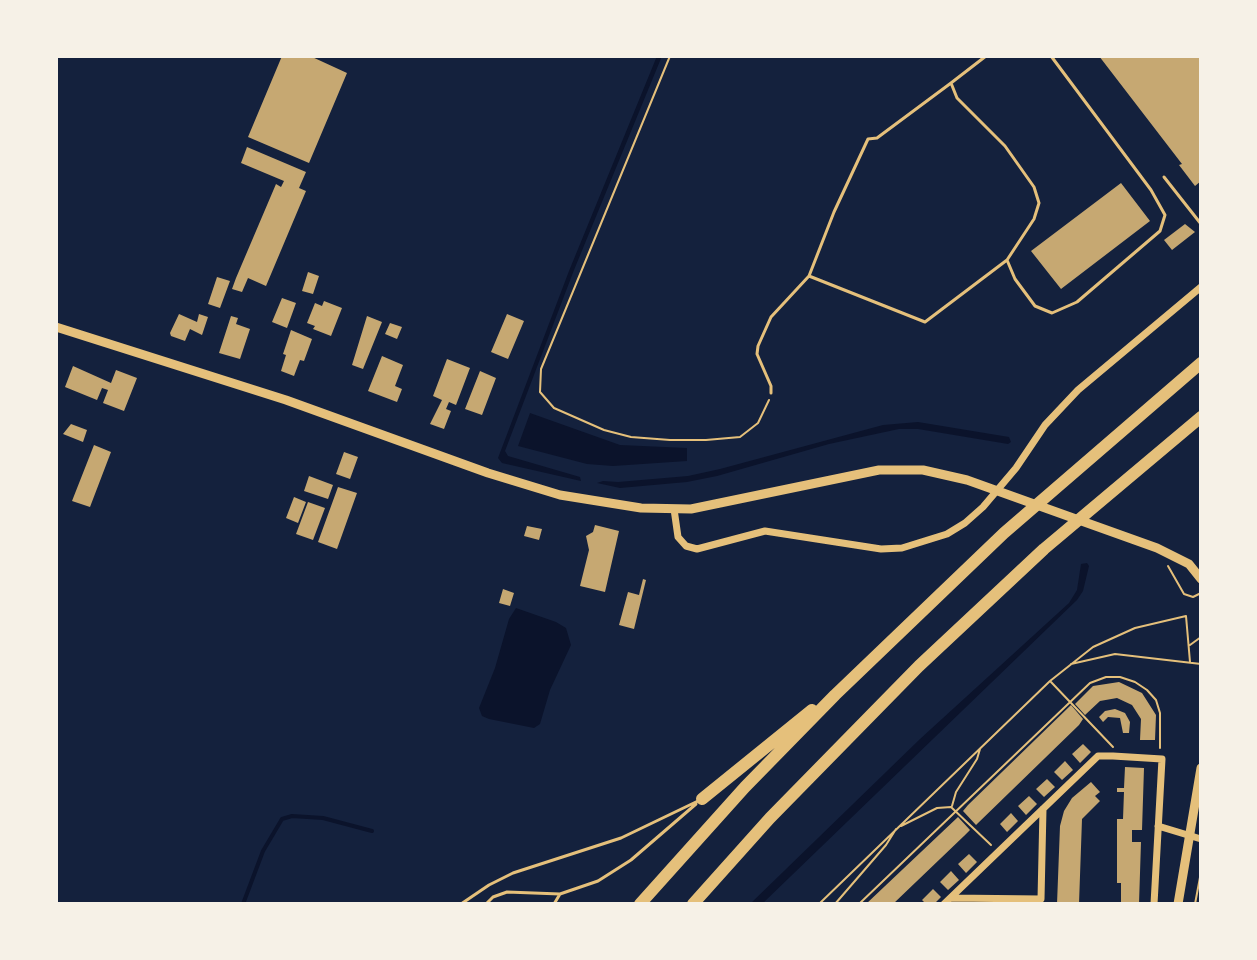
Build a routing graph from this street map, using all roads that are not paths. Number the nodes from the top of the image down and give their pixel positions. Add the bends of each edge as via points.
1 (986, 56) edge
2 (1051, 56) edge
3 (951, 83) junction
4 (1164, 177) dead end
5 (1201, 224) edge
6 (1007, 260) junction
7 (809, 276) junction
8 (1201, 287) edge
9 (56, 327) edge
10 (1201, 363) edge
11 (771, 393) road end
12 (1201, 417) edge
13 (674, 509) junction
14 (1201, 579) edge
15 (835, 695) junction
16 (1201, 768) edge
17 (702, 799) junction
18 (1043, 809) junction
19 (1158, 826) junction
20 (1196, 837) edge
21 (560, 894) junction
22 (947, 901) edge
23 (461, 904) edge
24 (486, 904) edge
25 (554, 904) edge
26 (640, 904) edge
27 (693, 904) edge
28 (1154, 904) edge
29 (1178, 904) edge

1 - 3 lane
2 - 6 lane via 1165,215 1160,231 1077,302 1052,313 1035,306
3 - 6 lane via 957,98 1005,146 1034,187 1039,203 1034,219
3 - 7 lane via 877,138 868,139
4 - 5 lane
6 - 7 lane via 925,322
7 - 11 lane via 780,306 758,346
8 - 13 street via 1078,390 983,507 947,534 881,549 765,531 697,549 678,537
9 - 13 street via 286,400 535,488 612,504
10 - 15 highway via 1004,533
12 - 27 highway via 1044,549 919,666
13 - 14 street via 710,507 879,470 923,470 967,480 1143,542 1189,564
15 - 17 highway
15 - 26 highway
16 - 20 street
17 - 21 lane via 614,873
17 - 23 lane via 630,835 513,873
18 - 19 street via 1098,756 1162,759
18 - 22 street
18 - 22 street via 1041,899
19 - 20 street
19 - 28 street
20 - 29 street
21 - 24 lane via 507,892
21 - 25 lane

